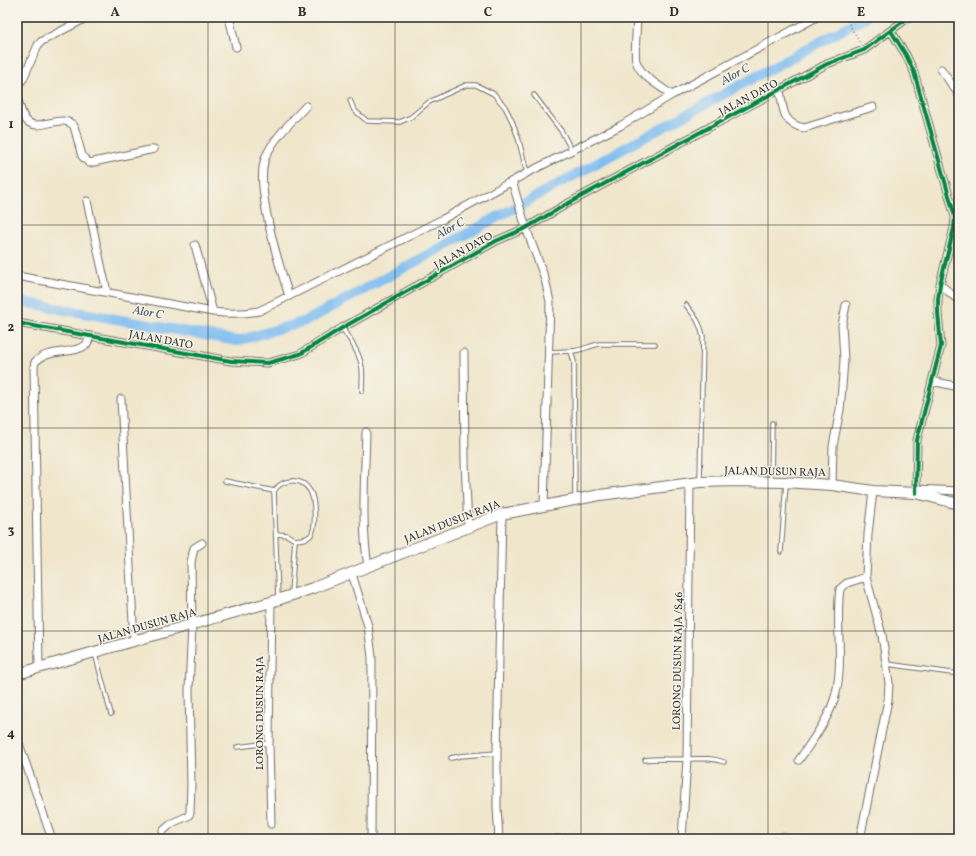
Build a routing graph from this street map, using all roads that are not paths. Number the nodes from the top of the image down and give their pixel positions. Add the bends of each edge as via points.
1 (88, 17) edge
2 (229, 17) edge
3 (637, 17) edge
4 (817, 17) edge
5 (909, 17) edge
6 (891, 31) junction
7 (236, 47) dead end
8 (941, 69) dead end
9 (17, 86) edge
10 (780, 90) junction
11 (534, 95) dead end
12 (672, 95) junction
13 (959, 95) edge
14 (17, 98) edge
15 (350, 100) dead end
16 (306, 106) dead end
17 (873, 107) dead end
18 (154, 150) dead end
19 (572, 151) junction
20 (527, 173) junction
21 (513, 184) junction
22 (87, 201) dead end
23 (525, 226) junction
24 (195, 245) dead end
25 (17, 276) edge
26 (940, 284) junction
27 (107, 292) junction
28 (289, 296) junction
29 (959, 301) edge
30 (686, 305) dead end
31 (846, 305) dead end
32 (213, 312) junction
33 (17, 323) edge
34 (342, 328) junction
35 (89, 336) junction
36 (655, 344) dead end
37 (571, 351) junction
38 (548, 352) junction
39 (464, 353) dead end
40 (932, 381) junction
41 (959, 388) edge
42 (362, 391) dead end
43 (121, 399) dead end
44 (772, 423) dead end
45 (366, 432) dead end
46 (225, 481) dead end
47 (770, 482) junction
48 (787, 482) junction
49 (695, 483) junction
50 (832, 485) junction
51 (274, 491) junction
52 (873, 491) junction
53 (916, 491) junction
54 (959, 491) edge
55 (575, 499) junction
56 (959, 504) edge
57 (544, 505) junction
58 (502, 514) junction
59 (468, 527) junction
60 (276, 534) junction
61 (295, 540) junction
62 (202, 543) dead end
63 (781, 552) dead end
64 (368, 567) junction
65 (352, 574) junction
66 (866, 577) junction
67 (291, 595) junction
68 (274, 601) junction
69 (192, 625) junction
70 (134, 641) junction
71 (94, 652) junction
72 (887, 664) junction
73 (39, 668) junction
74 (17, 674) edge
75 (959, 674) edge
76 (110, 714) dead end
77 (17, 738) edge
78 (269, 743) junction
79 (237, 747) dead end
80 (497, 753) junction
81 (451, 758) dead end
82 (687, 759) junction
83 (645, 760) dead end
84 (799, 760) dead end
85 (724, 762) dead end
86 (271, 824) dead end
87 (959, 830) edge
88 (163, 831) dead end
89 (52, 839) edge
90 (372, 839) edge
91 (499, 839) edge
92 (558, 839) edge
93 (582, 839) edge
94 (682, 839) edge
95 (860, 839) edge
96 (956, 839) edge

1 - 9 street via 42,41
2 - 7 street
3 - 12 street via 636,60 640,69
4 - 12 street
5 - 6 street, JALAN DATO
6 - 10 street, JALAN DATO via 864,50 827,64
6 - 26 street via 914,72 954,212 954,228
8 - 13 street
10 - 17 street via 784,111 789,122 796,127 804,128
10 - 23 street, JALAN DATO
11 - 19 lane via 562,132
12 - 19 street
14 - 18 street via 24,118 29,123 36,125 64,121 72,124 82,156 89,162
15 - 20 lane via 354,110 367,120 400,122 411,117 429,102 466,85 476,85 494,94 505,107 518,137
16 - 28 street via 276,140 266,156 263,173 262,189 267,222
19 - 20 street
20 - 21 street
21 - 23 street
21 - 28 street
22 - 27 street
23 - 34 street, JALAN DATO
23 - 38 street via 545,279 550,302
24 - 32 street
25 - 27 street
26 - 29 street
26 - 40 street via 938,312 941,346
27 - 32 street
28 - 32 street via 269,307 246,314
30 - 49 lane via 699,322 703,337
31 - 50 street via 842,325 844,360 840,410 833,446
33 - 35 street, JALAN DATO
34 - 35 street, JALAN DATO via 300,354 268,363 231,361
34 - 42 lane via 360,359 363,369
35 - 73 street via 85,345 43,355 34,362
36 - 37 lane via 599,344 580,351
37 - 38 lane
37 - 55 lane via 574,362
38 - 57 street
39 - 59 street
40 - 41 street
40 - 53 street via 917,440
43 - 70 street
44 - 47 lane
45 - 64 street via 363,494
46 - 51 lane
47 - 48 main road, JALAN DUSUN RAJA
47 - 49 main road, JALAN DUSUN RAJA
48 - 50 main road, JALAN DUSUN RAJA
48 - 63 lane
49 - 55 main road, JALAN DUSUN RAJA
49 - 82 street, LORONG DUSUN RAJA /S46
50 - 52 main road, JALAN DUSUN RAJA
51 - 60 lane
51 - 61 lane via 281,483 293,480 306,485 311,492 314,502 313,533 308,538
52 - 53 main road, JALAN DUSUN RAJA
52 - 66 street
53 - 54 street
53 - 56 main road, JALAN DUSUN RAJA
55 - 57 main road, JALAN DUSUN RAJA
57 - 58 main road, JALAN DUSUN RAJA
58 - 59 main road, JALAN DUSUN RAJA
58 - 80 street
59 - 64 main road, JALAN DUSUN RAJA
60 - 61 lane via 287,535
60 - 68 lane
61 - 67 lane
62 - 69 street via 194,548 191,562
64 - 65 main road, JALAN DUSUN RAJA
65 - 67 main road, JALAN DUSUN RAJA
65 - 90 street via 368,626 372,657
66 - 72 street via 882,634
66 - 84 street via 847,583 840,589 840,664 836,694 826,719
67 - 68 main road, JALAN DUSUN RAJA
68 - 69 main road, JALAN DUSUN RAJA
68 - 78 street, LORONG DUSUN RAJA
69 - 70 main road, JALAN DUSUN RAJA
69 - 88 street via 189,690 192,784 190,813
70 - 71 main road, JALAN DUSUN RAJA
71 - 73 main road, JALAN DUSUN RAJA
71 - 76 lane
72 - 75 lane
72 - 95 street via 888,700
73 - 74 main road, JALAN DUSUN RAJA
77 - 89 street
78 - 79 lane
78 - 86 street, LORONG DUSUN RAJA
80 - 81 lane
80 - 91 street
82 - 83 lane
82 - 85 lane via 708,758
82 - 94 street, LORONG DUSUN RAJA /S46
87 - 96 street
92 - 93 street

